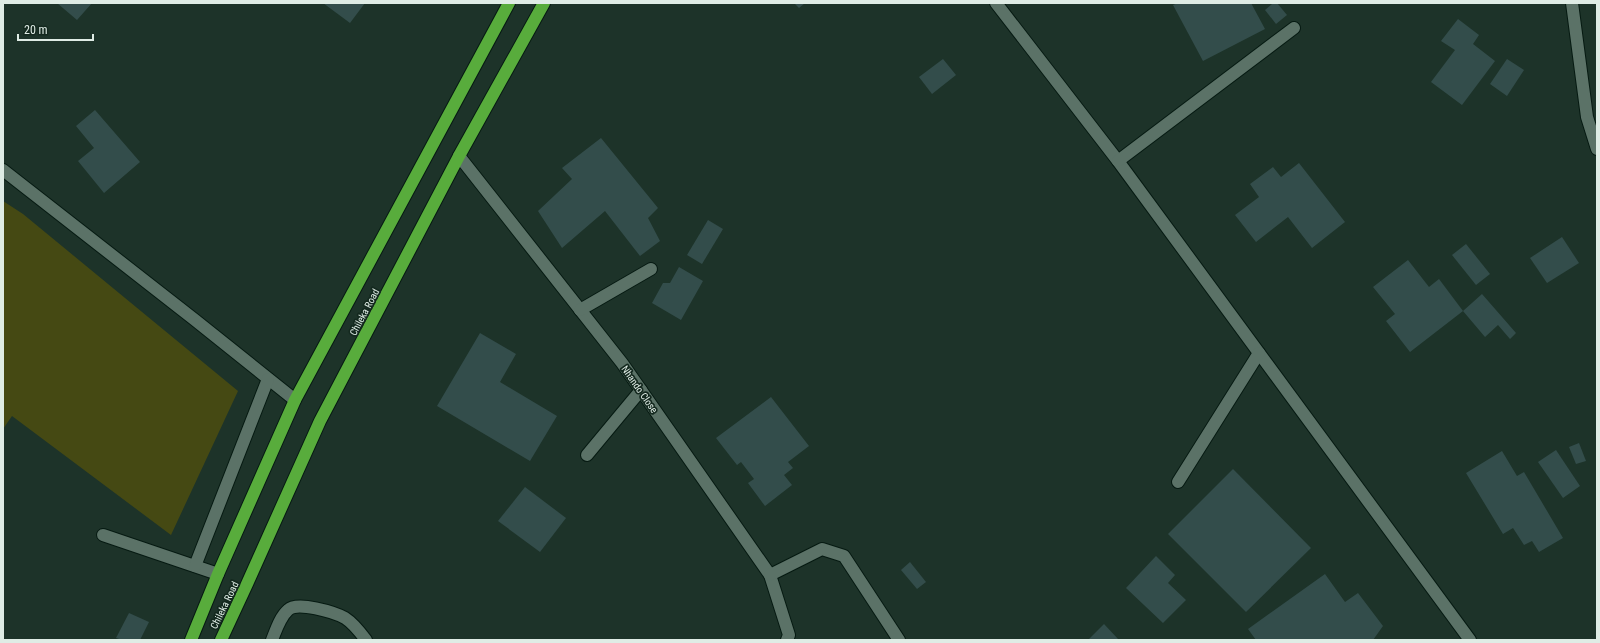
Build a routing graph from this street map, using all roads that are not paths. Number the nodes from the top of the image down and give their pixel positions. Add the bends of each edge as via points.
1 (509, 3) edge
2 (544, 3) edge
3 (996, 3) edge
4 (1572, 3) edge
5 (1294, 28) dead end
6 (1597, 149) edge
7 (459, 156) junction
8 (1118, 161) junction
9 (3, 170) edge
10 (651, 269) dead end
11 (580, 310) junction
12 (1259, 353) junction
13 (268, 379) junction
14 (641, 390) junction
15 (295, 400) junction
16 (587, 455) dead end
17 (1178, 482) dead end
18 (103, 535) dead end
19 (195, 566) junction
20 (218, 574) junction
21 (770, 575) junction
22 (191, 640) edge
23 (221, 640) edge
24 (272, 640) edge
25 (366, 640) edge
26 (787, 640) edge
27 (899, 640) edge
28 (1470, 640) edge

1 - 15 highway, Chileka Road
2 - 7 highway, Chileka Road
3 - 8 street
4 - 6 street via 1587,117
5 - 8 street
7 - 11 street, Nhando Close
7 - 23 highway, Chileka Road via 320,421
8 - 12 street
9 - 13 street
10 - 11 street
11 - 14 street, Nhando Close
12 - 17 street
12 - 28 street
13 - 15 street
13 - 19 street
14 - 16 street
14 - 21 street, Nhando Close
15 - 20 highway, Chileka Road
18 - 19 street
19 - 20 street
20 - 22 highway, Chileka Road
21 - 26 street, Nhando Close via 789,635
21 - 27 street via 822,549 844,556
24 - 25 street via 280,622 294,606 330,612 345,618

